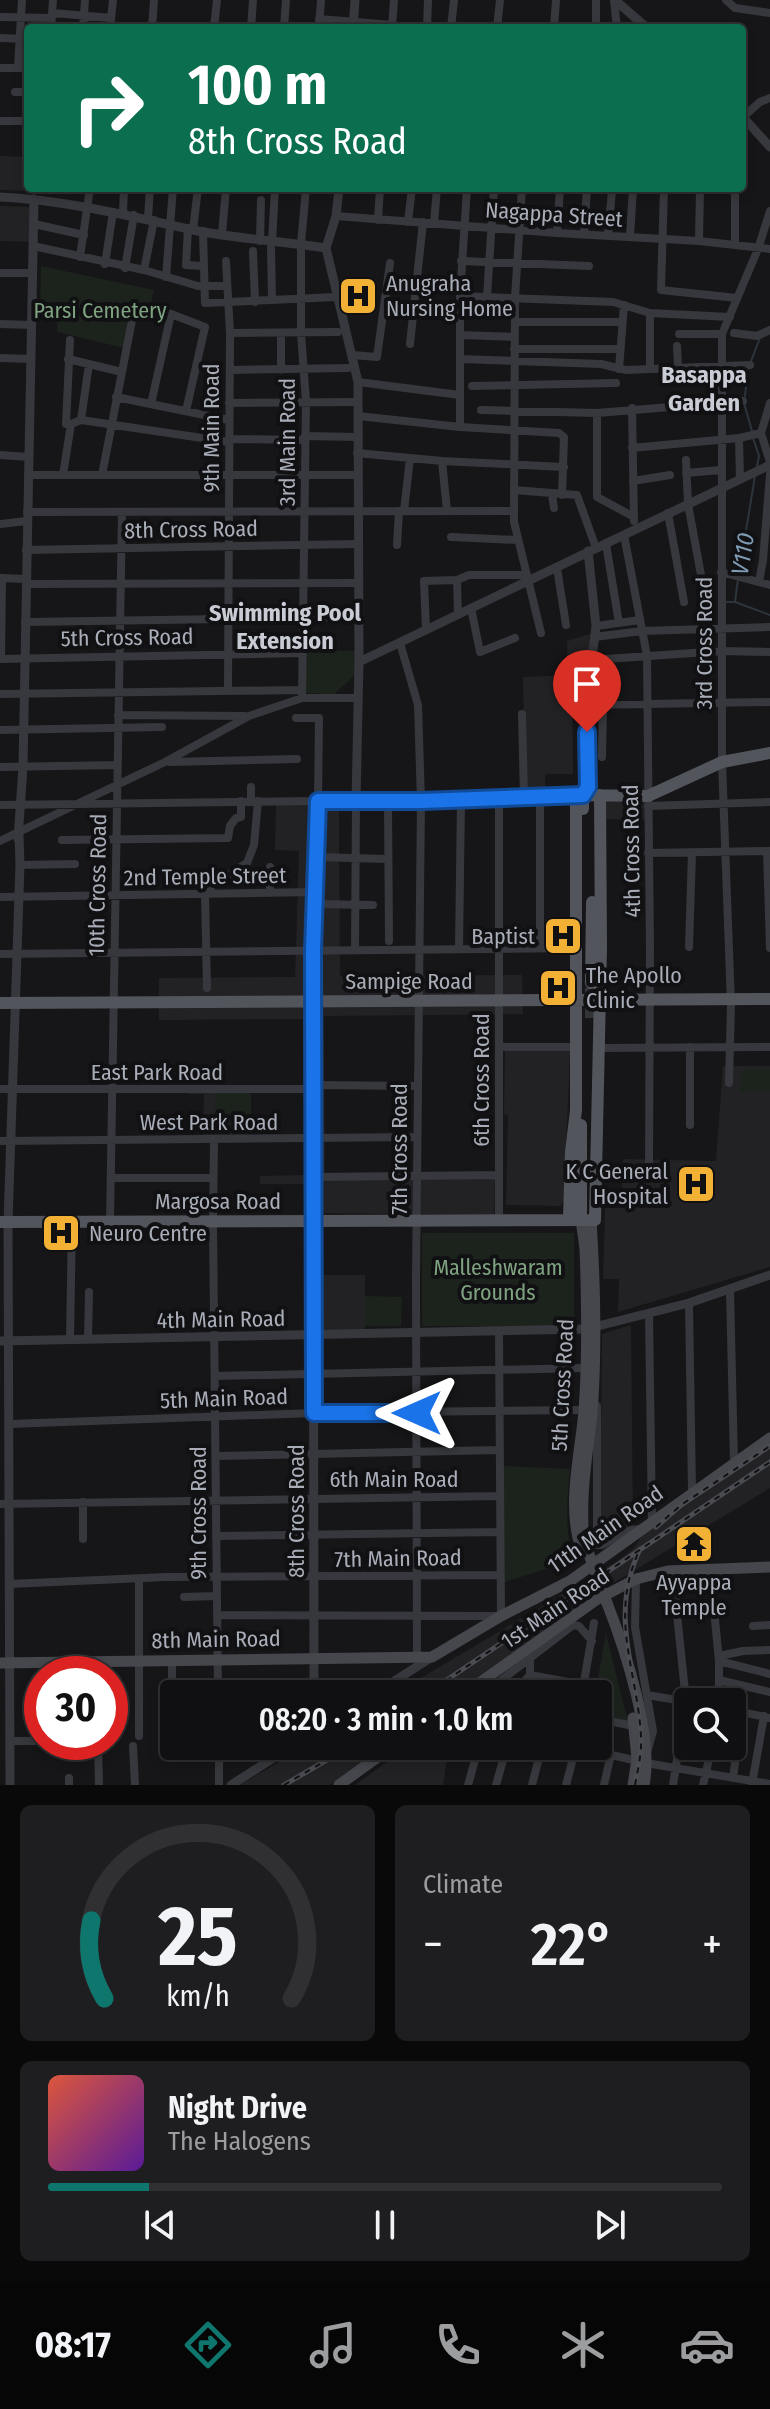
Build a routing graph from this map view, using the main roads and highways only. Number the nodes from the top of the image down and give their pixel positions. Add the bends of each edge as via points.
1 (770, 753) edge
2 (588, 793) junction
3 (770, 999) edge
4 (576, 1000) junction
5 (600, 1000) junction
6 (0, 1003) edge
7 (586, 1018) tunnel mouth
8 (584, 1219) junction
9 (4, 1222) edge
10 (590, 1328) junction
11 (770, 1438) edge
12 (585, 1551) junction
13 (770, 1567) edge
14 (604, 1604) junction
15 (432, 1657) joint
16 (128, 1660) edge
17 (484, 1680) edge
18 (643, 1759) junction
19 (374, 1760) edge
20 (339, 1785) edge
21 (633, 1785) edge
22 (644, 1785) edge

1 - 2 main road via 722,762 648,801
2 - 2 main road via 587,983 583,816
2 - 4 main road
2 - 5 main road
3 - 5 main road, Sampige Road
4 - 5 main road, Sampige Road
4 - 6 main road, Sampige Road
4 - 8 main road via 571,1152
5 - 8 main road
7 - 8 main road
8 - 9 main road, Margosa Road
8 - 10 main road, 5th Cross Road
10 - 12 main road, 5th Cross Road via 593,1386 583,1499
10 - 12 main road, 5th Cross Road via 575,1498 577,1538
11 - 15 main road, 11th Main Road via 570,1581
12 - 14 main road, bridge
13 - 17 main road, 1st Main Road via 668,1571 636,1579 596,1600
14 - 18 main road
14 - 18 main road via 635,1694
15 - 16 main road, 8th Main Road
18 - 21 main road
18 - 22 main road
19 - 20 main road

